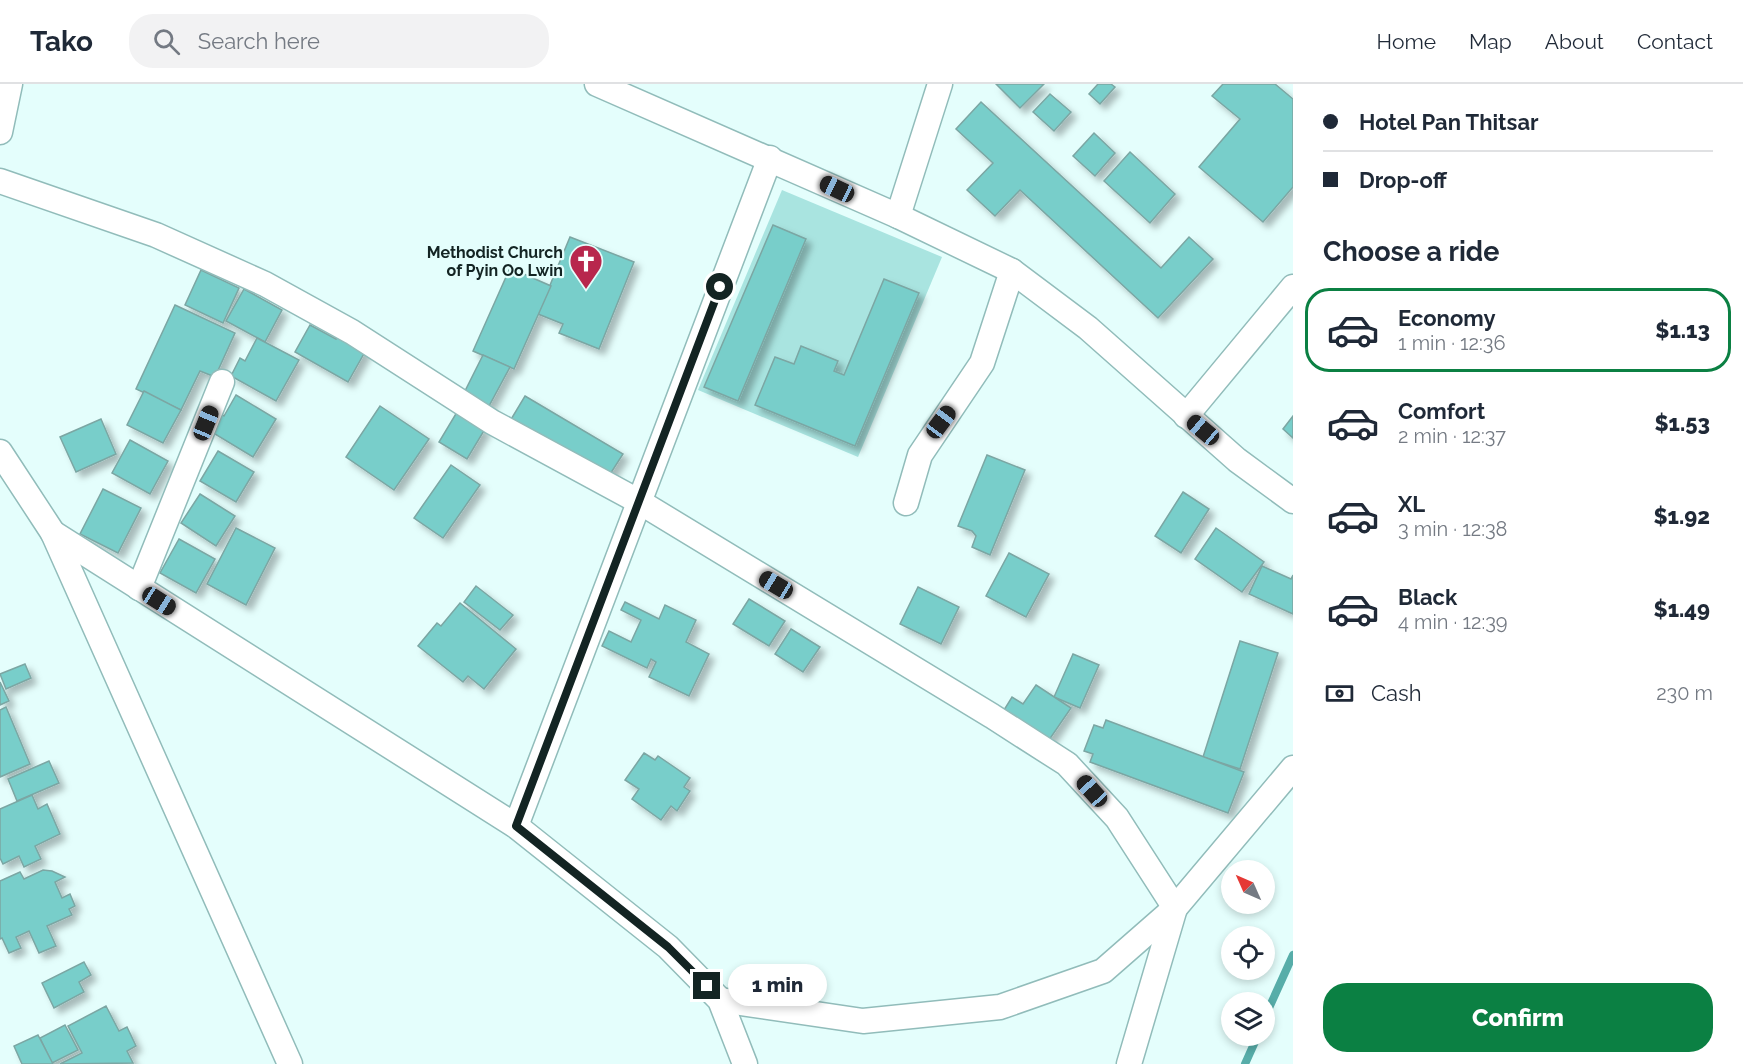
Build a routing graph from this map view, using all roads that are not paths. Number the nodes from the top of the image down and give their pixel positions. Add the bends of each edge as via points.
1 (10, 84) edge
2 (597, 84) edge
3 (939, 84) edge
4 (0, 132) edge
5 (770, 158) junction
6 (0, 181) edge
7 (898, 216) junction
8 (1012, 271) junction
9 (1293, 287) edge
10 (222, 382) dead end
11 (1186, 416) junction
12 (0, 452) edge
13 (638, 501) junction
14 (1293, 501) edge
15 (906, 503) dead end
16 (53, 533) junction
17 (139, 588) junction
18 (1293, 768) edge
19 (516, 826) junction
20 (1175, 908) junction
21 (720, 1000) junction
22 (290, 1064) edge
23 (745, 1064) edge
24 (1129, 1064) edge

1 - 4 street
2 - 5 street
3 - 7 street
5 - 7 street
5 - 13 street
6 - 13 street via 156,235 265,284 352,332 492,422
7 - 8 street
8 - 11 street via 1088,328
8 - 15 street via 982,363 920,455
9 - 11 street
10 - 17 street
11 - 14 street
12 - 16 street
13 - 19 street
13 - 20 street via 1067,764 1117,818
16 - 17 street
16 - 22 street
17 - 19 street
18 - 20 street
19 - 21 street via 668,947
20 - 21 street via 1103,971 1000,1007 863,1021
20 - 24 street
21 - 23 street

